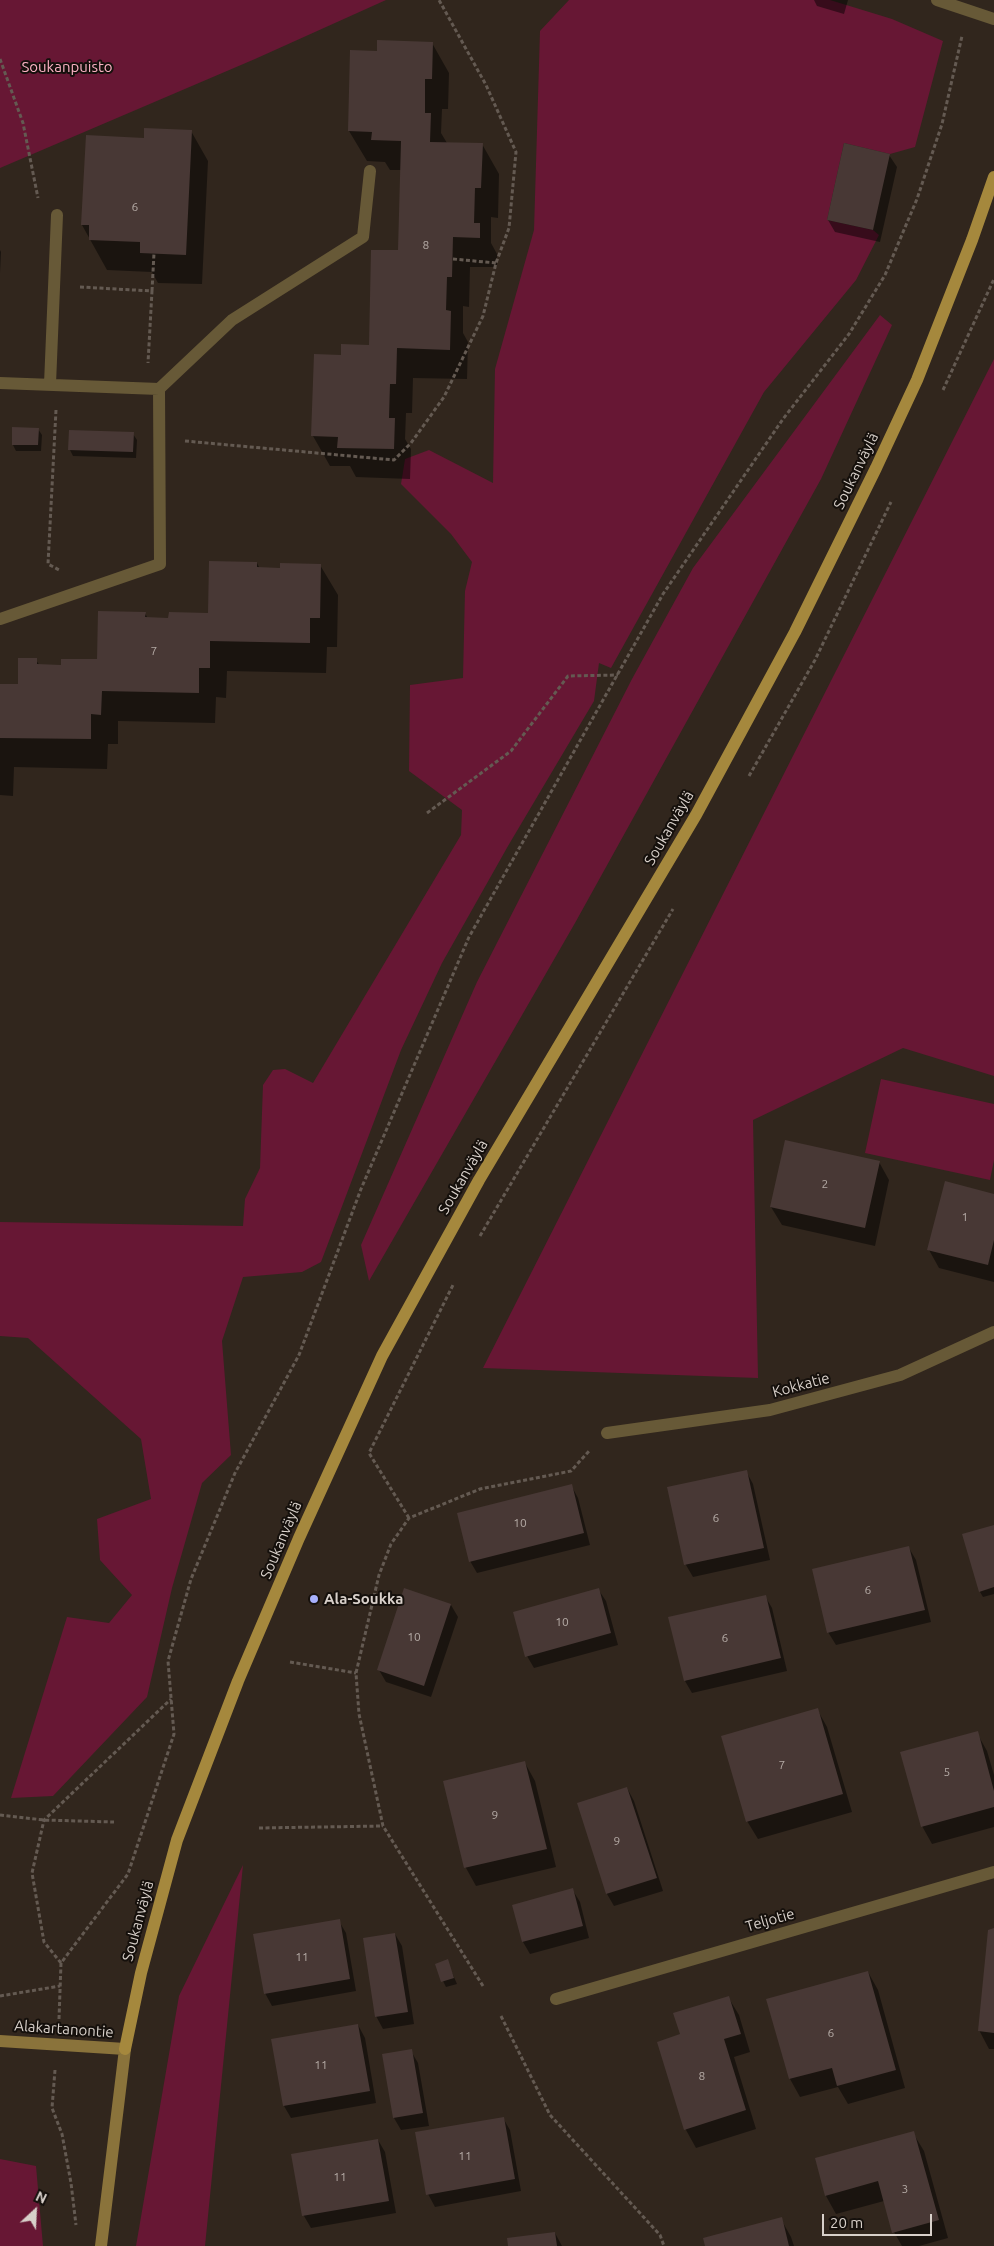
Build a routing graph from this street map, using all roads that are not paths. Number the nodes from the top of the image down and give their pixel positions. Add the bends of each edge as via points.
1 (937, 0) edge
2 (994, 19) edge
3 (370, 170) dead end
4 (994, 177) edge
5 (57, 215) dead end
6 (0, 383) edge
7 (54, 384) junction
8 (153, 389) junction
9 (0, 619) edge
10 (994, 1332) edge
11 (607, 1433) road end
12 (994, 1872) edge
13 (556, 1999) dead end
14 (0, 2041) edge
15 (125, 2050) junction
16 (101, 2246) edge

1 - 2 street
3 - 8 street via 363,237 232,320
4 - 15 main road, Soukanväylä via 917,380 796,632 696,815 479,1180 382,1356 238,1681 177,1840 141,1973
5 - 7 street
6 - 7 street
7 - 8 street
8 - 9 street via 159,438 160,564
10 - 11 street, Kokkatie via 900,1375 770,1410
12 - 13 street, Teljotie
14 - 15 main road, Alakartanontie
15 - 16 main road, Soukanväylä

